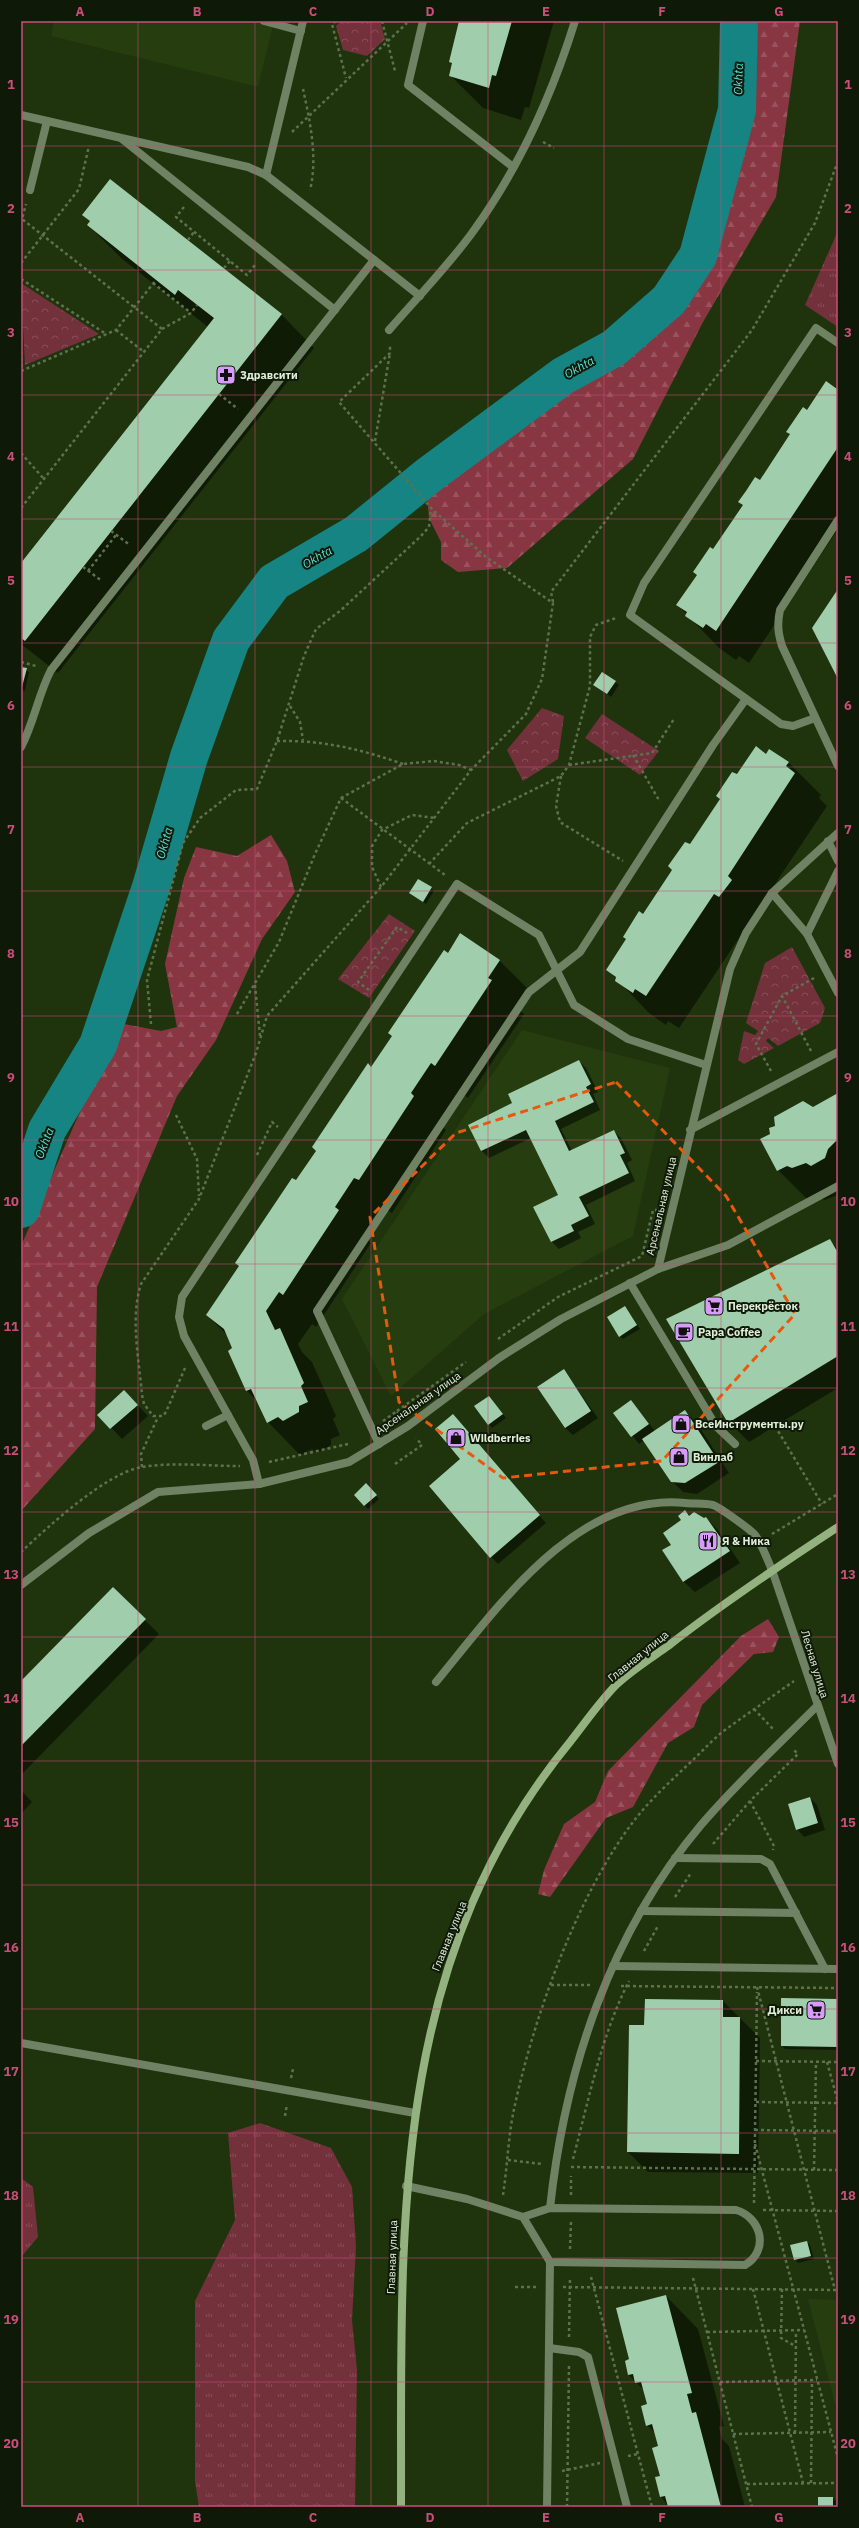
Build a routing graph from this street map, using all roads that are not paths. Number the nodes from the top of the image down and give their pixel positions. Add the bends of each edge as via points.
1 (264, 21) edge
2 (304, 21) edge
3 (423, 21) edge
4 (575, 21) edge
5 (301, 31) junction
6 (21, 115) edge
7 (47, 121) junction
8 (120, 138) junction
9 (513, 167) junction
10 (266, 175) junction
11 (30, 190) road end
12 (374, 260) junction
13 (420, 296) junction
14 (335, 310) junction
15 (389, 330) road end
16 (838, 343) edge
17 (838, 520) edge
18 (746, 699) junction
19 (815, 718) junction
20 (21, 747) edge
21 (838, 766) edge
22 (838, 833) edge
23 (828, 841) junction
24 (838, 861) edge
25 (838, 871) edge
26 (772, 893) junction
27 (807, 934) junction
28 (556, 970) junction
29 (838, 993) edge
30 (838, 1052) edge
31 (706, 1065) junction
32 (690, 1130) junction
33 (838, 1186) edge
34 (658, 1269) junction
35 (630, 1283) junction
36 (228, 1415) junction
37 (206, 1426) dead end
38 (379, 1444) junction
39 (735, 1444) dead end
40 (259, 1484) junction
41 (838, 1527) edge
42 (772, 1570) junction
43 (21, 1585) edge
44 (436, 1682) dead end
45 (817, 1706) junction
46 (838, 1764) edge
47 (675, 1858) junction
48 (641, 1911) junction
49 (796, 1913) junction
50 (613, 1966) junction
51 (826, 1969) junction
52 (838, 1969) edge
53 (21, 2043) edge
54 (415, 2113) junction
55 (406, 2186) junction
56 (550, 2208) junction
57 (523, 2217) junction
58 (550, 2262) junction
59 (549, 2348) junction
60 (401, 2507) edge
61 (547, 2507) edge
62 (627, 2507) edge

1 - 5 street
2 - 5 street
3 - 9 street via 408,85
4 - 9 street via 562,60
5 - 10 street
6 - 7 street
7 - 8 street
7 - 11 street
8 - 10 street via 248,167
8 - 14 street
9 - 13 street via 472,232
10 - 12 street
12 - 13 street
12 - 14 street
13 - 15 street
14 - 20 street via 51,670 40,691 30,730
16 - 18 street via 816,328 644,583 630,615
17 - 19 street via 780,610 778,621 778,634 782,646
18 - 19 street via 781,724 793,726
18 - 28 street via 580,952
19 - 21 street
22 - 23 street, Арсенальная улица
23 - 24 street
23 - 26 street, Арсенальная улица
25 - 27 street
26 - 27 street
26 - 31 street, Арсенальная улица via 746,933 730,969
27 - 29 street
28 - 31 street via 574,1005 628,1039
28 - 36 street via 539,934 457,884 182,1297 179,1318 184,1336
28 - 38 street via 529,992 317,1311
30 - 32 street
31 - 32 street, Арсенальная улица
32 - 34 street, Арсенальная улица
33 - 34 street via 728,1245
34 - 35 street, Арсенальная улица
35 - 38 street, Арсенальная улица via 561,1318 499,1358 408,1426
35 - 39 street via 716,1426
36 - 37 street
36 - 40 street via 253,1460
38 - 40 street, Арсенальная улица via 349,1462
40 - 43 street, Арсенальная улица via 158,1492 89,1533
41 - 42 main road, Главная улица
42 - 44 street, Лесная улица via 754,1534 714,1505 670,1501 629,1508 596,1522 557,1548 499,1606
42 - 45 street, Лесная улица
42 - 54 main road, Главная улица via 706,1616 617,1684 540,1779 488,1866 446,1970 428,2037
45 - 46 street, Лесная улица
45 - 47 street via 741,1781
47 - 48 street
47 - 49 street via 761,1859 770,1864
48 - 49 street
48 - 50 street
49 - 51 street
50 - 51 street
50 - 56 street via 590,2020 573,2075 555,2166
51 - 52 street
53 - 54 street
54 - 55 main road, Главная улица
55 - 57 street via 467,2199
55 - 60 main road, Главная улица via 402,2255
56 - 57 street
56 - 58 street via 736,2210 745,2213 754,2225 761,2242 754,2260 745,2265
57 - 58 street
58 - 59 street
59 - 61 street
59 - 62 street via 579,2352 588,2357

